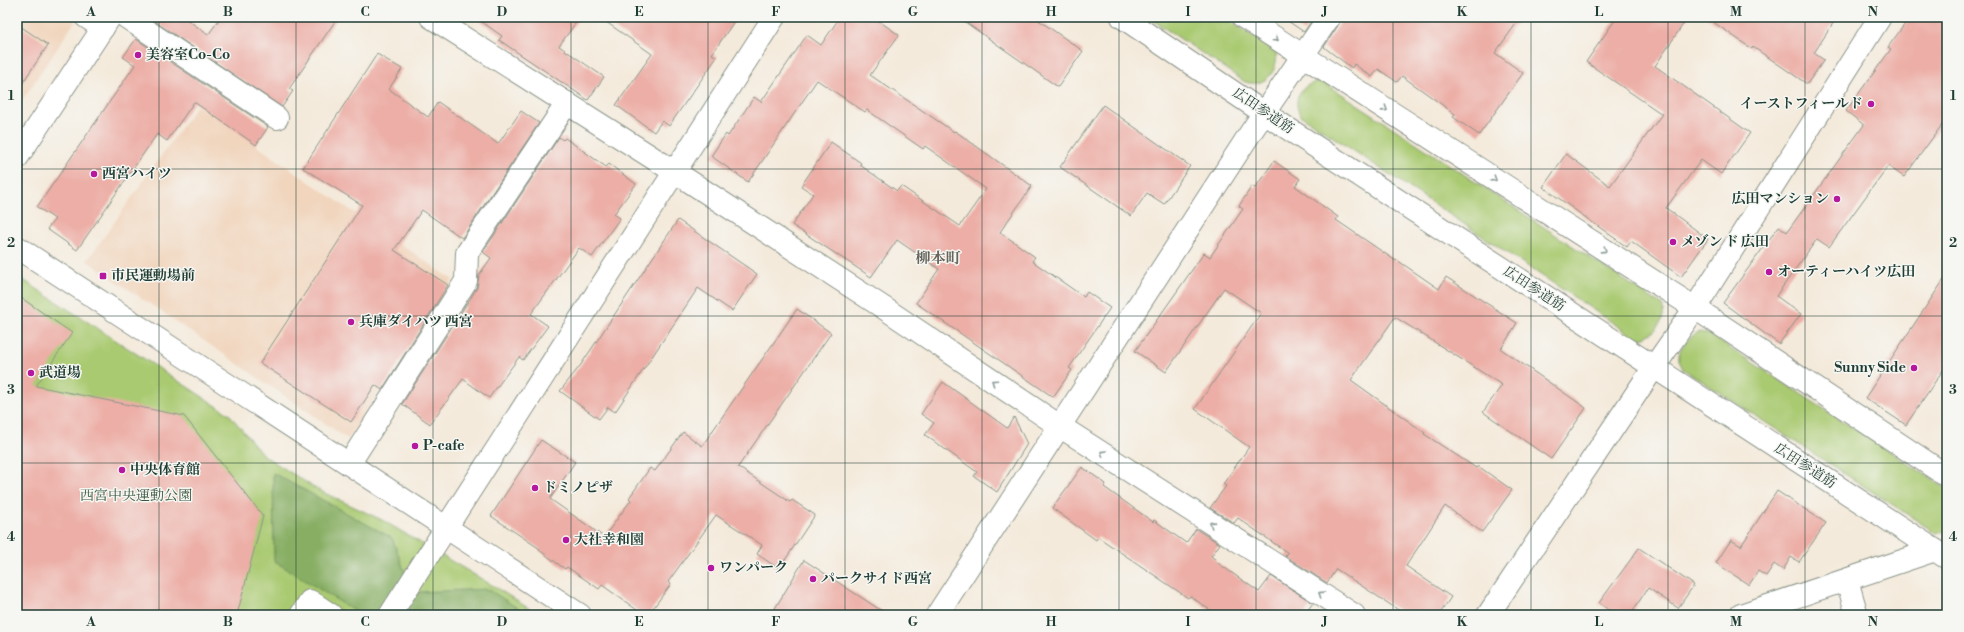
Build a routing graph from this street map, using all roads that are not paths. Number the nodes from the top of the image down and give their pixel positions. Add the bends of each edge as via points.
1 (126, 17) edge
2 (430, 17) edge
3 (774, 17) edge
4 (1122, 17) edge
5 (1244, 17) edge
6 (1329, 17) edge
7 (1880, 17) edge
8 (100, 21) edge
9 (1303, 57) junction
10 (567, 103) junction
11 (1264, 113) junction
12 (277, 118) dead end
13 (17, 158) edge
14 (675, 172) junction
15 (17, 247) edge
16 (1695, 308) junction
17 (1654, 367) junction
18 (1061, 426) junction
19 (349, 464) junction
20 (1947, 476) edge
21 (446, 529) junction
22 (1943, 553) edge
23 (1847, 580) junction
24 (301, 615) edge
25 (332, 615) edge
26 (390, 615) edge
27 (580, 615) edge
28 (937, 615) edge
29 (1354, 615) edge
30 (1488, 615) edge
31 (1741, 615) edge
32 (1857, 615) edge

1 - 12 street
2 - 10 street
3 - 14 street
4 - 11 street, 広田参道筋
5 -> 9 street
6 - 9 street
7 - 16 street
8 - 13 street
9 - 11 street
9 -> 16 street
10 - 14 street
10 - 19 street via 467,253 466,281
11 - 17 street, 広田参道筋
11 - 18 street
18 -> 14 street
14 - 21 street
15 - 19 street
16 - 17 street
16 - 20 street
17 - 22 street, 広田参道筋
17 - 30 street
18 - 28 street
29 -> 18 street
19 - 21 street
21 - 26 street
21 - 27 street
22 - 23 street
23 - 31 street
23 - 32 street
24 - 25 street via 310,601

